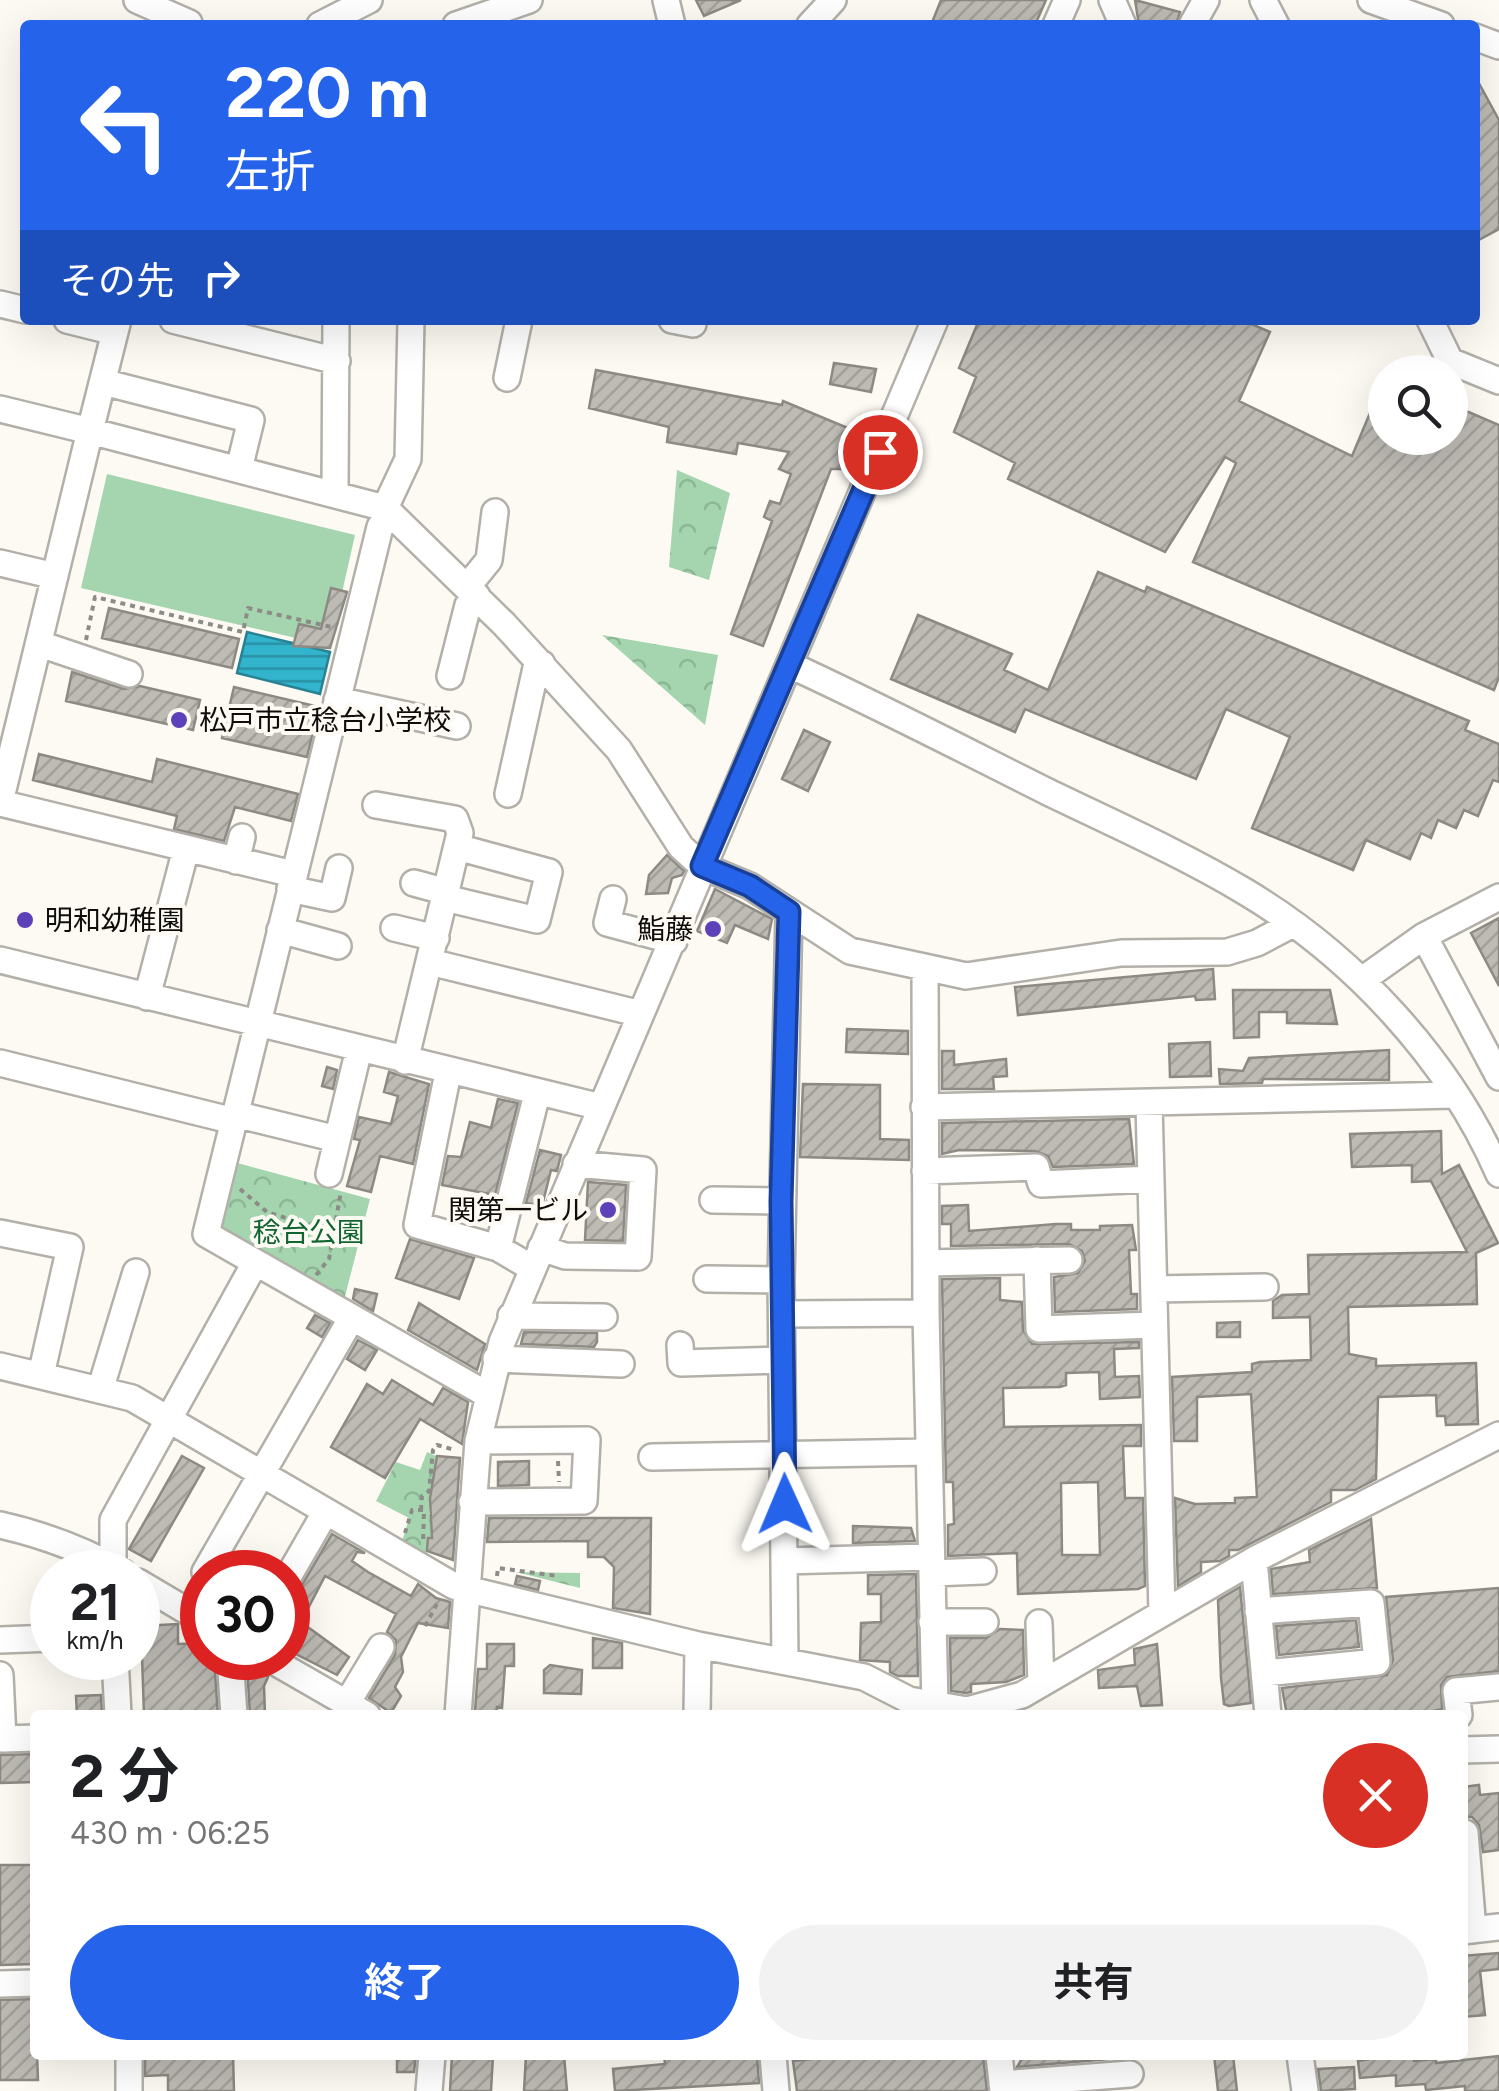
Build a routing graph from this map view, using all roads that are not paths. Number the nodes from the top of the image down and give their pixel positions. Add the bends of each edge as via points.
1 (137, 0) edge
2 (832, 0) edge
3 (1371, 0) edge
4 (365, 7) edge
5 (527, 9) edge
6 (190, 16) edge
7 (332, 20) edge
8 (478, 20) edge
9 (814, 20) edge
10 (1426, 20) edge
11 (193, 325) edge
12 (336, 325) edge
13 (410, 325) edge
14 (517, 325) edge
15 (933, 325) edge
16 (1432, 325) edge
17 (117, 326) edge
18 (336, 361) junction
19 (507, 378) dead end
20 (1499, 381) edge
21 (103, 382) junction
22 (0, 409) edge
23 (90, 431) junction
24 (239, 469) junction
25 (336, 492) junction
26 (387, 512) junction
27 (495, 512) dead end
28 (0, 564) edge
29 (55, 576) junction
30 (472, 592) junction
31 (40, 644) junction
32 (542, 664) junction
33 (790, 665) junction
34 (129, 674) dead end
35 (450, 676) dead end
36 (337, 700) junction
37 (10, 719) edge
38 (456, 726) dead end
39 (508, 794) dead end
40 (0, 802) edge
41 (376, 806) dead end
42 (456, 847) junction
43 (186, 849) junction
44 (702, 866) junction
45 (339, 868) dead end
46 (292, 881) junction
47 (414, 883) dead end
48 (446, 895) junction
49 (1499, 896) edge
50 (613, 899) dead end
51 (789, 912) junction
52 (1292, 924) junction
53 (394, 928) dead end
54 (280, 930) junction
55 (1424, 936) junction
56 (674, 941) junction
57 (338, 946) dead end
58 (433, 950) junction
59 (0, 960) edge
60 (926, 968) junction
61 (1362, 980) junction
62 (147, 997) junction
63 (641, 1014) junction
64 (256, 1024) junction
65 (359, 1049) junction
66 (405, 1061) junction
67 (0, 1063) edge
68 (448, 1073) junction
69 (1499, 1077) edge
70 (537, 1094) junction
71 (1455, 1095) junction
72 (1148, 1103) junction
73 (601, 1107) junction
74 (924, 1107) junction
75 (234, 1118) junction
76 (337, 1139) junction
77 (576, 1164) junction
78 (925, 1172) junction
79 (1499, 1174) edge
80 (1151, 1180) junction
81 (335, 1182) road end
82 (713, 1200) dead end
83 (781, 1201) junction
84 (0, 1232) edge
85 (498, 1248) junction
86 (536, 1258) junction
87 (1037, 1260) junction
88 (1070, 1260) dead end
89 (255, 1263) junction
90 (926, 1263) junction
91 (707, 1279) dead end
92 (780, 1280) junction
93 (127, 1282) dead end
94 (1266, 1287) dead end
95 (1154, 1289) junction
96 (926, 1313) junction
97 (783, 1314) junction
98 (512, 1316) junction
99 (604, 1317) dead end
100 (351, 1318) junction
101 (1154, 1326) junction
102 (496, 1359) junction
103 (781, 1360) junction
104 (680, 1363) dead end
105 (621, 1364) dead end
106 (0, 1366) edge
107 (42, 1375) junction
108 (101, 1387) junction
109 (486, 1394) junction
110 (166, 1419) junction
111 (1499, 1434) edge
112 (471, 1447) junction
113 (929, 1452) junction
114 (784, 1454) junction
115 (652, 1457) dead end
116 (261, 1475) junction
117 (472, 1502) junction
118 (324, 1513) junction
119 (0, 1525) edge
120 (72, 1550) edge
121 (115, 1550) edge
122 (218, 1550) edge
123 (303, 1550) edge
124 (1254, 1560) junction
125 (784, 1561) junction
126 (930, 1565) junction
127 (983, 1571) dead end
128 (458, 1586) junction
129 (1258, 1611) junction
130 (1162, 1614) junction
131 (932, 1622) junction
132 (985, 1622) dead end
133 (1040, 1623) dead end
134 (30, 1639) edge
135 (0, 1640) edge
136 (698, 1645) junction
137 (381, 1647) dead end
138 (785, 1660) junction
139 (1264, 1673) junction
140 (0, 1675) edge
141 (116, 1680) edge
142 (232, 1680) edge
143 (306, 1680) edge
144 (1042, 1684) junction
145 (1499, 1688) edge
146 (935, 1706) junction
147 (907, 1707) edge
148 (357, 1709) edge
149 (118, 1710) edge
150 (234, 1710) edge
151 (458, 1710) edge
152 (697, 1710) edge
153 (953, 1710) edge
154 (979, 1710) edge
155 (1268, 1710) edge
156 (1458, 1710) edge
157 (30, 1738) edge
158 (1499, 1749) edge
159 (1468, 1750) edge
160 (1468, 1854) edge
161 (1478, 1929) edge
162 (30, 1983) edge
163 (0, 1984) edge
164 (129, 2060) edge
165 (432, 2060) edge
166 (773, 2060) edge
167 (999, 2060) edge
168 (1301, 2060) edge
169 (1130, 2074) dead end
170 (1002, 2087) edge
171 (129, 2091) edge
172 (429, 2091) edge
173 (776, 2091) edge
174 (1304, 2091) edge

1 - 6 street
2 - 9 street
3 - 10 street
4 - 7 street
5 - 8 street
11 - 18 street
12 - 18 street
13 - 26 street via 408,459
14 - 19 street
15 - 33 street
16 - 20 street via 1450,361
17 - 21 street
18 - 25 street
21 - 23 street
21 - 24 street via 251,420
22 - 23 street
23 - 24 street
23 - 29 street
24 - 25 street
25 - 26 street
26 - 30 street
26 - 36 street
27 - 30 street via 489,560
28 - 29 street
29 - 31 street
30 - 32 street
30 - 35 street
31 - 34 street
31 - 37 street
32 - 39 street
32 - 44 street via 619,750 680,847
33 - 44 street
33 - 52 street via 1244,891
36 - 38 street
36 - 46 street
37 - 40 street
40 - 43 street
41 - 42 street via 455,819
42 - 48 street
42 - 48 street via 549,872 537,920
43 - 46 street via 239,849
43 - 62 street
44 - 51 street
44 - 56 street
45 - 46 street via 332,898
46 - 54 street
47 - 48 street
48 - 58 street
49 - 55 street
50 - 56 street via 608,923
51 - 60 street via 850,951
51 - 83 street
52 - 60 street via 1227,952 1121,953 966,976
52 - 61 street
53 - 58 street
54 - 57 street
54 - 64 street
55 - 61 street
55 - 69 street
56 - 63 street
58 - 63 street
58 - 66 street
59 - 62 street
60 - 74 street
61 - 71 street
62 - 64 street
63 - 73 street
64 - 65 street
64 - 75 street
65 - 66 street
65 - 76 street
66 - 68 street
67 - 75 street
68 - 70 street
68 - 85 street via 417,1225
70 - 73 street
70 - 85 street
71 - 72 street
71 - 79 street
72 - 74 street
72 - 80 street
73 - 77 street
74 - 78 street
75 - 76 street
75 - 89 street via 206,1234
76 - 81 street
77 - 86 street
77 - 86 street via 642,1170 638,1257
78 - 80 street via 1036,1167 1041,1184
78 - 90 street
80 - 95 street
82 - 83 street
83 - 92 street
84 - 107 street via 70,1247
85 - 86 street
86 - 98 street
87 - 88 street
87 - 90 street
87 - 101 street via 1039,1328
89 - 100 street
89 - 110 street
90 - 96 street
91 - 92 street
92 - 97 street
93 - 108 street
94 - 95 street
95 - 101 street
96 - 97 street
96 - 113 street
97 - 103 street
98 - 99 street
98 - 102 street
100 - 109 street
100 - 116 street
101 - 130 street
102 - 105 street
102 - 109 street
103 - 104 street
103 - 114 street
106 - 107 street
107 - 108 street
108 - 110 street
109 - 112 street
110 - 116 street
110 - 121 street via 114,1520
111 - 124 street
112 - 117 street
112 - 117 street via 586,1440 584,1501
113 - 114 street
113 - 126 street
114 - 115 street
114 - 125 street
116 - 118 street
116 - 122 street
117 - 128 street
118 - 123 street
118 - 128 street
119 - 120 street
124 - 129 street
124 - 130 street
125 - 126 street
125 - 138 street
126 - 127 street
126 - 131 street
128 - 136 street
128 - 151 street
129 - 139 street
129 - 139 street via 1371,1603 1377,1662
130 - 144 street
131 - 132 street
131 - 146 street
133 - 144 street
134 - 135 street
136 - 138 street
136 - 152 street
137 - 148 street
138 - 147 street via 864,1677
139 - 155 street
140 - 157 street via 3,1739
141 - 149 street
142 - 150 street
143 - 148 street
144 - 154 street
145 - 156 street via 1456,1691
146 - 147 street
146 - 153 street
158 - 159 street
160 - 161 street
162 - 163 street
164 - 171 street
165 - 172 street
166 - 173 street
167 - 170 street
168 - 174 street
169 - 170 street

